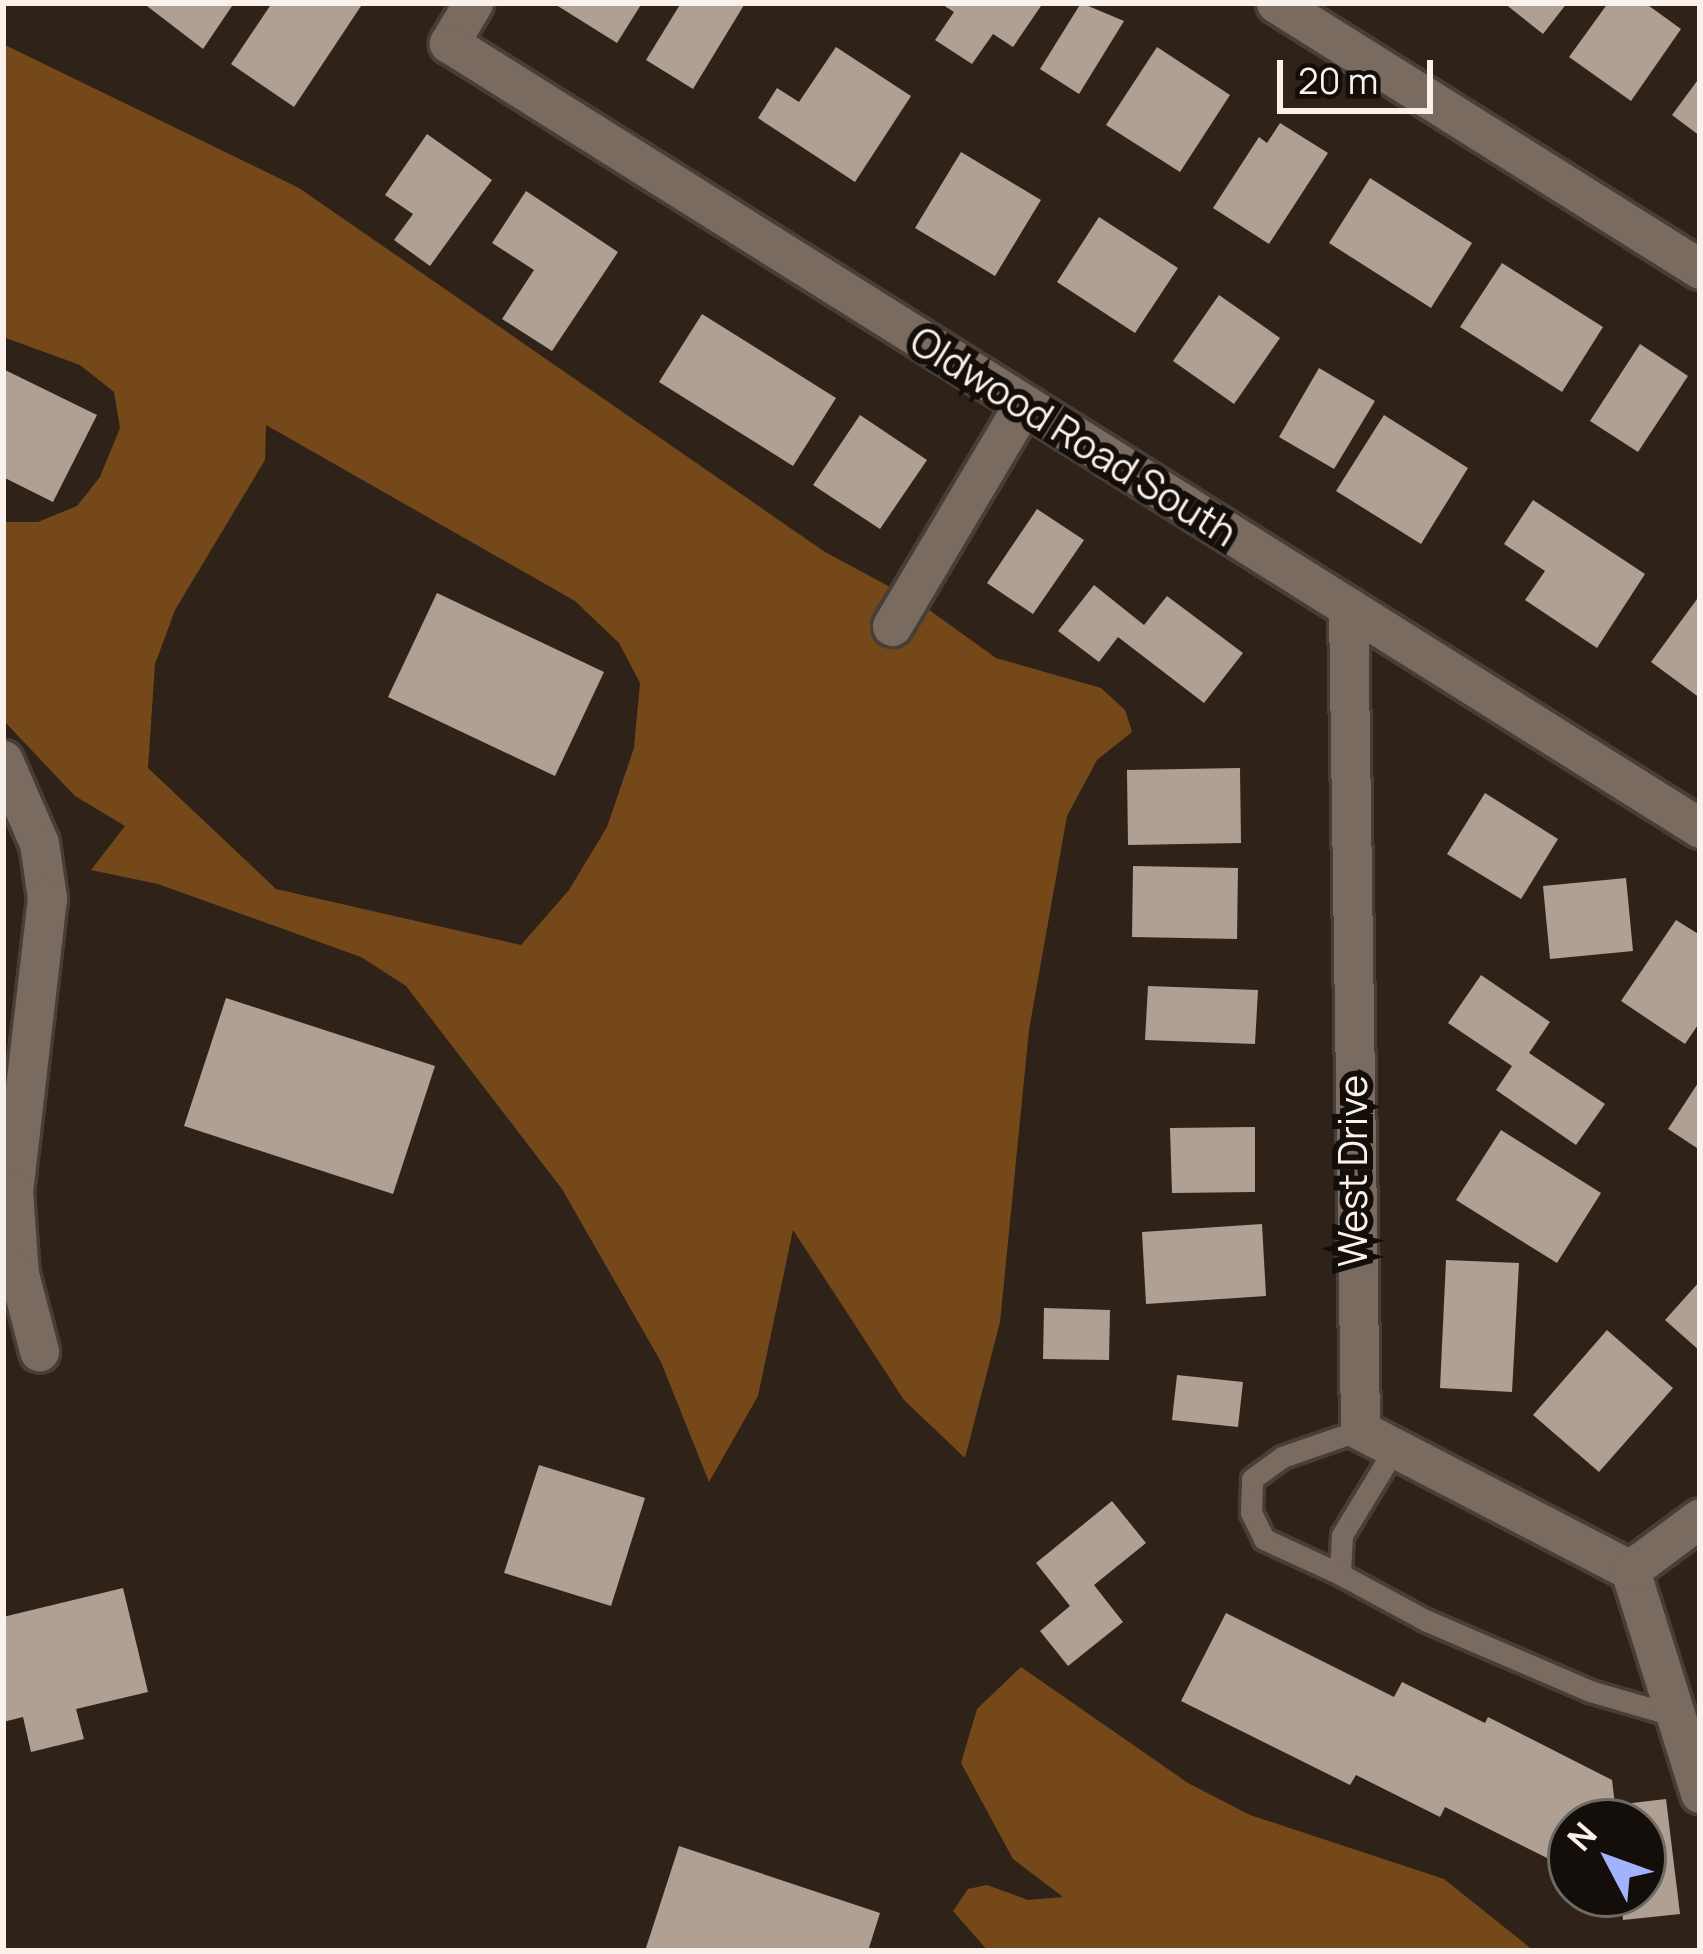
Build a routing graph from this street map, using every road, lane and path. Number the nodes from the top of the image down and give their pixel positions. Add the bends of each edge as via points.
1 (473, 3) edge
2 (1276, 3) edge
3 (1700, 269) edge
4 (1024, 404) junction
5 (1348, 608) junction
6 (892, 626) dead end
7 (3, 760) edge
8 (1700, 828) edge
9 (39, 1352) dead end
10 (1360, 1430) junction
11 (1395, 1448) junction
12 (1700, 1518) edge
13 (1630, 1570) junction
14 (1340, 1574) junction
15 (1676, 1716) junction
16 (1700, 1793) edge

1 - 4 street, Oldwood Road South via 448,43
2 - 3 street
4 - 5 street, Oldwood Road South
4 - 6 street
5 - 8 street, Oldwood Road South
5 - 10 street, West Drive
7 - 9 street via 39,843 47,898 13,1191 19,1274
10 - 11 street
10 - 14 lane via 1282,1457 1252,1479 1251,1512 1264,1539
11 - 13 street
11 - 14 lane via 1342,1534
12 - 13 street
13 - 15 street
14 - 15 lane via 1590,1691
15 - 16 street

